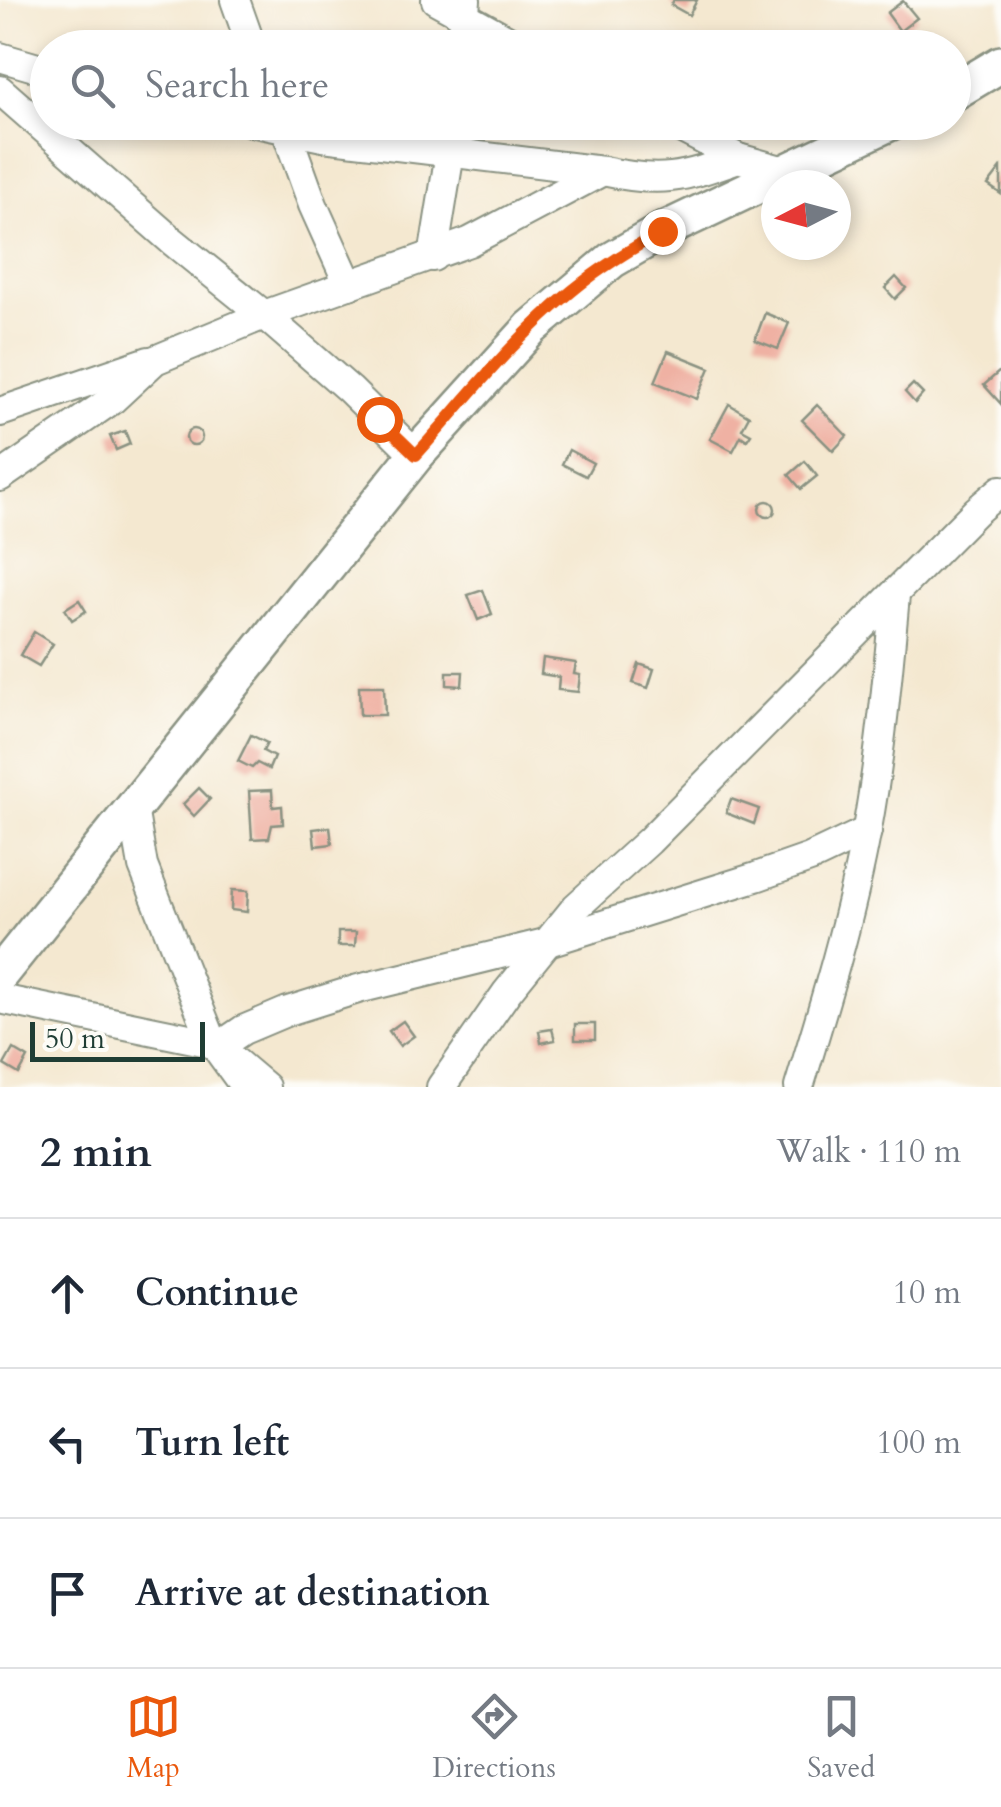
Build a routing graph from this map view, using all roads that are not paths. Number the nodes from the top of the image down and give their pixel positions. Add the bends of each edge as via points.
1 (235, 0) edge
2 (436, 0) edge
3 (465, 8) edge
4 (246, 30) edge
5 (496, 30) edge
6 (0, 57) edge
7 (1001, 64) edge
8 (30, 65) edge
9 (971, 82) edge
10 (0, 90) edge
11 (30, 116) edge
12 (57, 140) edge
13 (290, 140) edge
14 (372, 140) edge
15 (453, 140) edge
16 (704, 140) edge
17 (854, 140) edge
18 (452, 152) junction
19 (738, 158) junction
20 (781, 170) edge
21 (792, 170) edge
22 (602, 171) junction
23 (761, 185) edge
24 (433, 256) junction
25 (349, 286) junction
26 (264, 314) junction
27 (155, 360) junction
28 (0, 412) edge
29 (416, 455) junction
30 (0, 478) edge
31 (1001, 490) edge
32 (895, 595) junction
33 (133, 808) junction
34 (867, 831) junction
35 (545, 942) junction
36 (0, 974) edge
37 (0, 999) edge
38 (215, 1045) junction
39 (245, 1087) edge
40 (265, 1087) edge
41 (441, 1087) edge
42 (799, 1087) edge

1 - 4 street
2 - 3 street
3 - 5 street
6 - 8 street
7 - 9 street
10 - 11 street
12 - 26 street
13 - 25 street
14 - 18 street
15 - 18 street
16 - 19 street
17 - 21 street
18 - 22 street
18 - 24 street
19 - 20 street
19 - 22 street via 665,180
22 - 24 street
23 - 29 street via 662,231 597,272 531,328
24 - 25 street
25 - 26 street
26 - 27 street
26 - 29 street
27 - 28 street
27 - 30 street via 113,399
29 - 33 street
31 - 32 street
32 - 34 street
32 - 35 street
33 - 36 street
33 - 38 street via 143,866
34 - 35 street via 792,864
34 - 42 street
35 - 38 street via 358,989 288,1011
35 - 41 street
37 - 38 street
38 - 39 street
38 - 40 street

